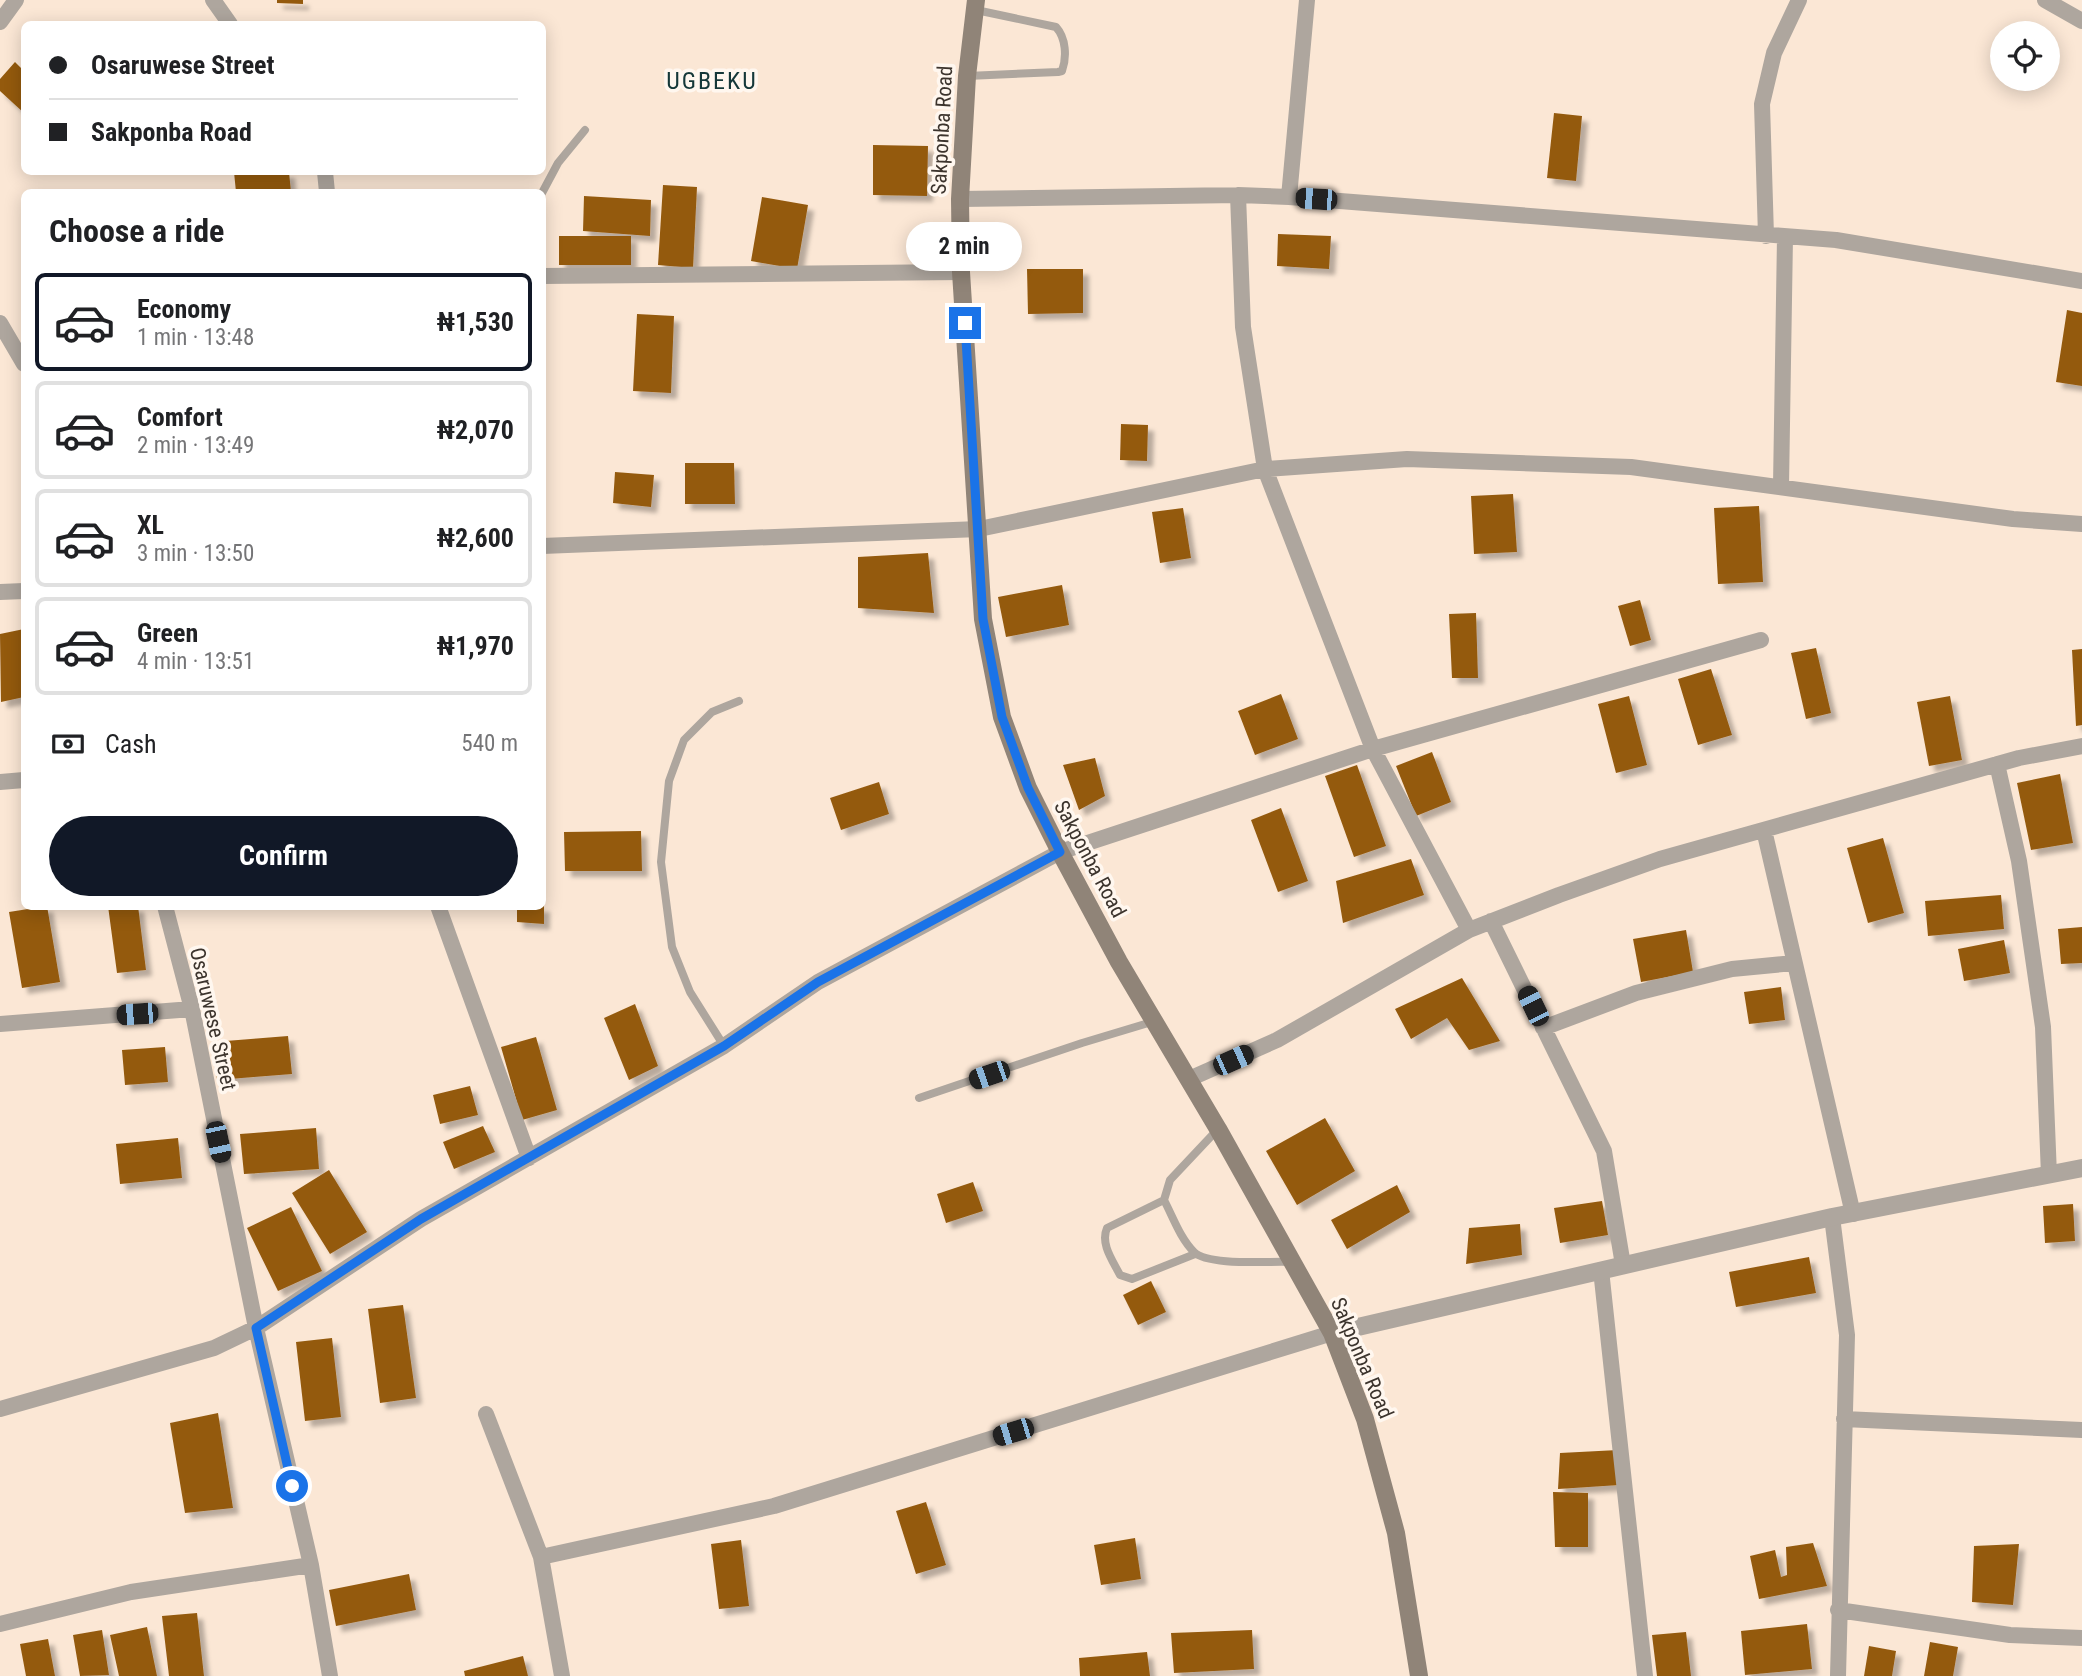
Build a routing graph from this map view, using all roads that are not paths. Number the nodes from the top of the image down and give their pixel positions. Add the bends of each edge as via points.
1 (16, 0) edge
2 (213, 0) edge
3 (1307, 0) edge
4 (1799, 0) edge
5 (2045, 0) edge
6 (976, 5) edge
7 (1, 18) edge
8 (228, 21) edge
9 (2082, 21) edge
10 (967, 76) junction
11 (585, 130) dead end
12 (544, 189) edge
13 (1237, 195) junction
14 (1290, 197) junction
15 (960, 199) junction
16 (1766, 236) junction
17 (1785, 237) junction
18 (961, 272) junction
19 (546, 275) edge
20 (2082, 281) edge
21 (0, 323) edge
22 (21, 359) edge
23 (1265, 469) junction
24 (1782, 486) junction
25 (2082, 524) edge
26 (979, 529) junction
27 (546, 546) edge
28 (21, 591) edge
29 (0, 592) edge
30 (1761, 640) dead end
31 (739, 701) dead end
32 (2082, 746) edge
33 (1373, 749) junction
34 (1997, 764) junction
35 (21, 780) edge
36 (0, 782) edge
37 (1763, 830) junction
38 (1060, 852) junction
39 (166, 910) edge
40 (439, 910) edge
41 (1491, 921) junction
42 (1469, 930) junction
43 (1794, 963) junction
44 (192, 1009) junction
45 (1155, 1021) junction
46 (0, 1024) edge
47 (1543, 1028) junction
48 (724, 1046) junction
49 (1189, 1079) junction
50 (919, 1098) dead end
51 (1218, 1129) junction
52 (528, 1158) junction
53 (2082, 1168) edge
54 (2049, 1175) junction
55 (1164, 1200) junction
56 (1853, 1214) junction
57 (1832, 1217) junction
58 (1195, 1254) junction
59 (1292, 1262) junction
60 (1623, 1265) junction
61 (1601, 1270) junction
62 (256, 1328) junction
63 (1332, 1334) junction
64 (0, 1409) edge
65 (486, 1414) dead end
66 (1844, 1419) junction
67 (2082, 1430) edge
68 (541, 1557) junction
69 (311, 1565) junction
70 (1838, 1610) junction
71 (0, 1624) edge
72 (2082, 1638) edge
73 (330, 1676) edge
74 (562, 1676) edge
75 (1419, 1676) edge
76 (1645, 1676) edge
77 (1838, 1676) edge

1 - 7 street
2 - 8 street
3 - 14 street
4 - 16 street via 1774,53 1762,104
5 - 9 street
6 - 10 main road, Sakponba Road
6 - 10 lane via 1056,27 1063,35 1065,63 1058,72
10 - 15 main road, Sakponba Road
11 - 12 lane
13 - 14 street
13 - 15 street
13 - 23 street via 1243,327
14 - 16 street
15 - 18 main road, Sakponba Road
16 - 17 street
17 - 20 street via 1836,240
17 - 24 street
18 - 19 street
18 - 26 main road, Sakponba Road
21 - 22 street
23 - 24 street via 1407,459 1631,467
23 - 26 street
23 - 33 street
24 - 25 street via 2013,519
26 - 27 street
26 - 38 main road, Sakponba Road via 983,619 1002,717 1028,788
28 - 29 street
30 - 33 street
31 - 48 lane via 712,712 684,740 669,781 661,862 672,947 690,992
32 - 34 street
33 - 38 street
33 - 42 street
34 - 37 street
34 - 54 street via 2019,860 2043,1027
35 - 36 street
37 - 41 street via 1660,859
37 - 43 street
38 - 45 main road, Sakponba Road
38 - 48 street via 818,982
39 - 44 street, Osaruwese Street
40 - 52 street
41 - 42 street
41 - 47 street
42 - 49 street via 1277,1040
43 - 47 street via 1732,969 1636,993
43 - 56 street
44 - 46 street
44 - 62 street, Osaruwese Street
45 - 49 main road, Sakponba Road
45 - 50 lane
47 - 60 street via 1604,1151
48 - 52 street
49 - 51 main road, Sakponba Road
51 - 55 lane via 1170,1180
51 - 59 main road, Sakponba Road
52 - 62 street via 421,1219
53 - 54 street
54 - 56 street
55 - 58 lane
55 - 58 lane via 1107,1228 1105,1244 1120,1275 1132,1279
56 - 57 street
57 - 60 street
57 - 66 street via 1847,1335
58 - 59 lane via 1209,1259
59 - 63 main road, Sakponba Road
60 - 61 street
61 - 63 street
61 - 76 street
62 - 64 street via 214,1348
62 - 69 street, Osaruwese Street
63 - 68 street via 774,1506
63 - 75 main road, Sakponba Road via 1365,1419 1395,1533
65 - 68 street
66 - 67 street
66 - 70 street
68 - 74 street
69 - 71 street via 131,1592
69 - 73 street, Osaruwese Street
70 - 72 street via 2010,1635
70 - 77 street

